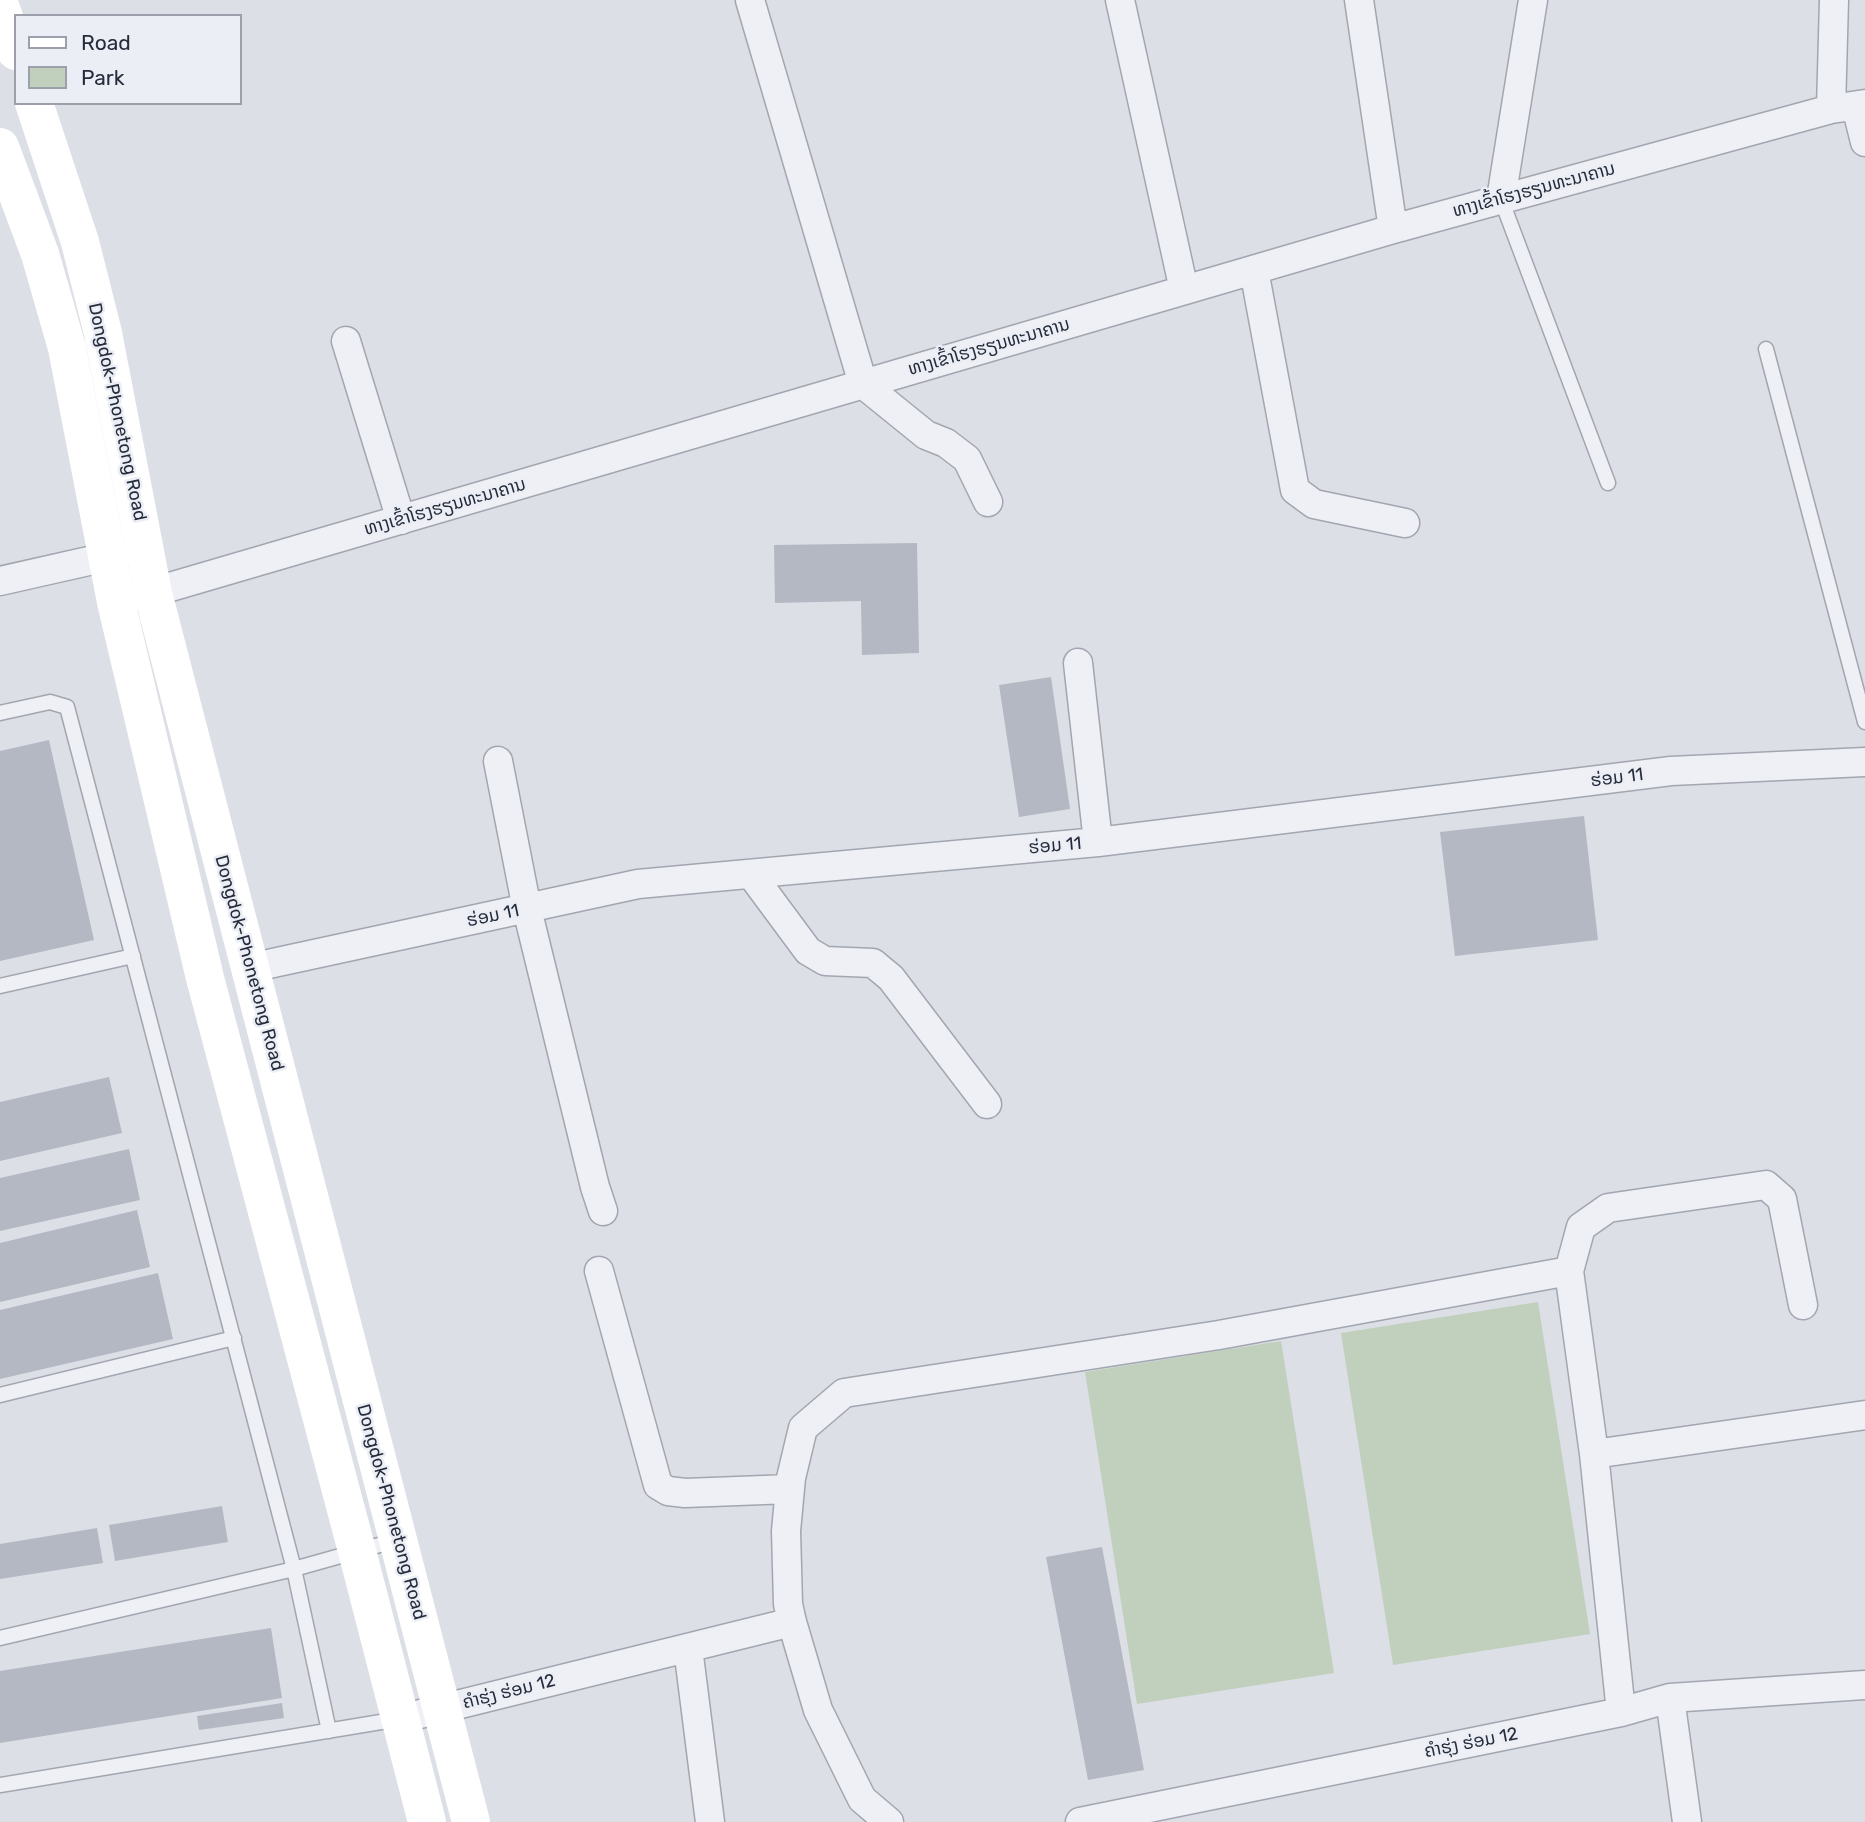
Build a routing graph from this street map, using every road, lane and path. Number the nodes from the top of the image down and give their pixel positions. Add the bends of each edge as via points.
1 (750, 0) edge
2 (1119, 0) edge
3 (1359, 0) edge
4 (1533, 0) edge
5 (1834, 0) edge
6 (0, 6) edge
7 (14, 45) edge
8 (35, 105) edge
9 (1851, 106) edge
10 (1865, 142) edge
11 (0, 147) edge
12 (1501, 199) junction
13 (1392, 229) junction
14 (1254, 270) junction
15 (1184, 290) junction
16 (346, 341) dead end
17 (1766, 349) dead end
18 (863, 384) junction
19 (1608, 483) dead end
20 (988, 502) dead end
21 (401, 520) junction
22 (1405, 523) dead end
23 (145, 548) junction
24 (107, 557) junction
25 (0, 581) edge
26 (153, 593) junction
27 (116, 602) junction
28 (1078, 663) dead end
29 (0, 713) edge
30 (1865, 722) edge
31 (498, 761) dead end
32 (1865, 762) edge
33 (1098, 842) junction
34 (751, 874) junction
35 (527, 909) junction
36 (133, 956) junction
37 (250, 968) junction
38 (0, 986) edge
39 (987, 1104) dead end
40 (603, 1211) dead end
41 (599, 1271) dead end
42 (1569, 1271) junction
43 (1802, 1305) dead end
44 (234, 1338) junction
45 (0, 1395) edge
46 (1865, 1415) edge
47 (1594, 1454) junction
48 (790, 1489) junction
49 (398, 1540) junction
50 (357, 1551) junction
51 (294, 1569) junction
52 (792, 1622) junction
53 (0, 1639) edge
54 (688, 1648) junction
55 (1865, 1685) edge
56 (1670, 1698) junction
57 (442, 1708) junction
58 (1621, 1713) junction
59 (400, 1719) junction
60 (329, 1731) junction
61 (0, 1785) edge
62 (427, 1822) edge
63 (471, 1822) edge
64 (709, 1822) edge
65 (889, 1822) edge
66 (1080, 1822) edge
67 (1687, 1822) edge

1 - 18 street
2 - 15 street
3 - 13 street
4 - 12 street
5 - 9 street
6 - 7 main road
8 - 23 main road, Dongdok-Phonetong Road via 80,242 103,333
9 - 10 street
9 - 12 street, ທາງເຂົ້າໂຮງຮຽນທະນາຄານ
11 - 24 main road, Dongdok-Phonetong Road via 40,254 66,348
12 - 13 street, ທາງເຂົ້າໂຮງຮຽນທະນາຄານ
12 - 19 lane
13 - 14 street, ທາງເຂົ້າໂຮງຮຽນທະນາຄານ
14 - 15 street, ທາງເຂົ້າໂຮງຮຽນທະນາຄານ
14 - 22 street via 1295,490 1314,504
15 - 18 street, ທາງເຂົ້າໂຮງຮຽນທະນາຄານ
16 - 21 street
17 - 30 lane
18 - 20 street via 926,435 967,458
18 - 21 street, ທາງເຂົ້າໂຮງຮຽນທະນາຄານ
21 - 26 street, ທາງເຂົ້າໂຮງຮຽນທະນາຄານ
23 - 24 street
23 - 26 main road, Dongdok-Phonetong Road
24 - 25 street
24 - 27 main road, Dongdok-Phonetong Road
26 - 27 street, ທາງເຂົ້າໂຮງຮຽນທະນາຄານ
26 - 37 main road, Dongdok-Phonetong Road
27 - 50 main road, Dongdok-Phonetong Road via 205,978
28 - 33 street
29 - 36 lane via 50,702 67,707
31 - 35 street
32 - 33 street, ຮ່ອມ 11 via 1671,771
33 - 34 street, ຮ່ອມ 11
34 - 35 street, ຮ່ອມ 11 via 638,884
34 - 39 street via 808,951 825,961 873,963 891,978
35 - 37 street, ຮ່ອມ 11
35 - 40 street
36 - 38 lane
36 - 44 lane
37 - 49 main road, Dongdok-Phonetong Road
41 - 48 street via 659,1485 685,1493
42 - 43 street via 1581,1227 1608,1208 1766,1185 1782,1199
42 - 47 street
42 - 48 street via 1219,1335 844,1392 803,1428
44 - 45 lane
44 - 51 lane
46 - 47 street
47 - 58 street
48 - 52 street via 786,1531
49 - 50 lane
49 - 57 main road, Dongdok-Phonetong Road
50 - 51 lane
50 - 59 main road, Dongdok-Phonetong Road
51 - 53 lane
51 - 60 lane
52 - 54 street, ຄໍາຮຸ່ງ ຮ່ອມ 12
52 - 65 street via 818,1710 862,1798
54 - 57 street, ຄໍາຮຸ່ງ ຮ່ອມ 12
54 - 64 street
55 - 56 street, ຄໍາຮຸ່ງ ຮ່ອມ 12
56 - 58 street, ຄໍາຮຸ່ງ ຮ່ອມ 12
56 - 67 street
57 - 59 street, ຄໍາຮຸ່ງ ຮ່ອມ 12
57 - 63 main road, Dongdok-Phonetong Road
58 - 66 street, ຄໍາຮຸ່ງ ຮ່ອມ 12
59 - 60 lane, ຄໍາຮຸ່ງ ຮ່ອມ 12
59 - 62 main road, Dongdok-Phonetong Road
60 - 61 lane, ຄໍາຮຸ່ງ ຮ່ອມ 12

